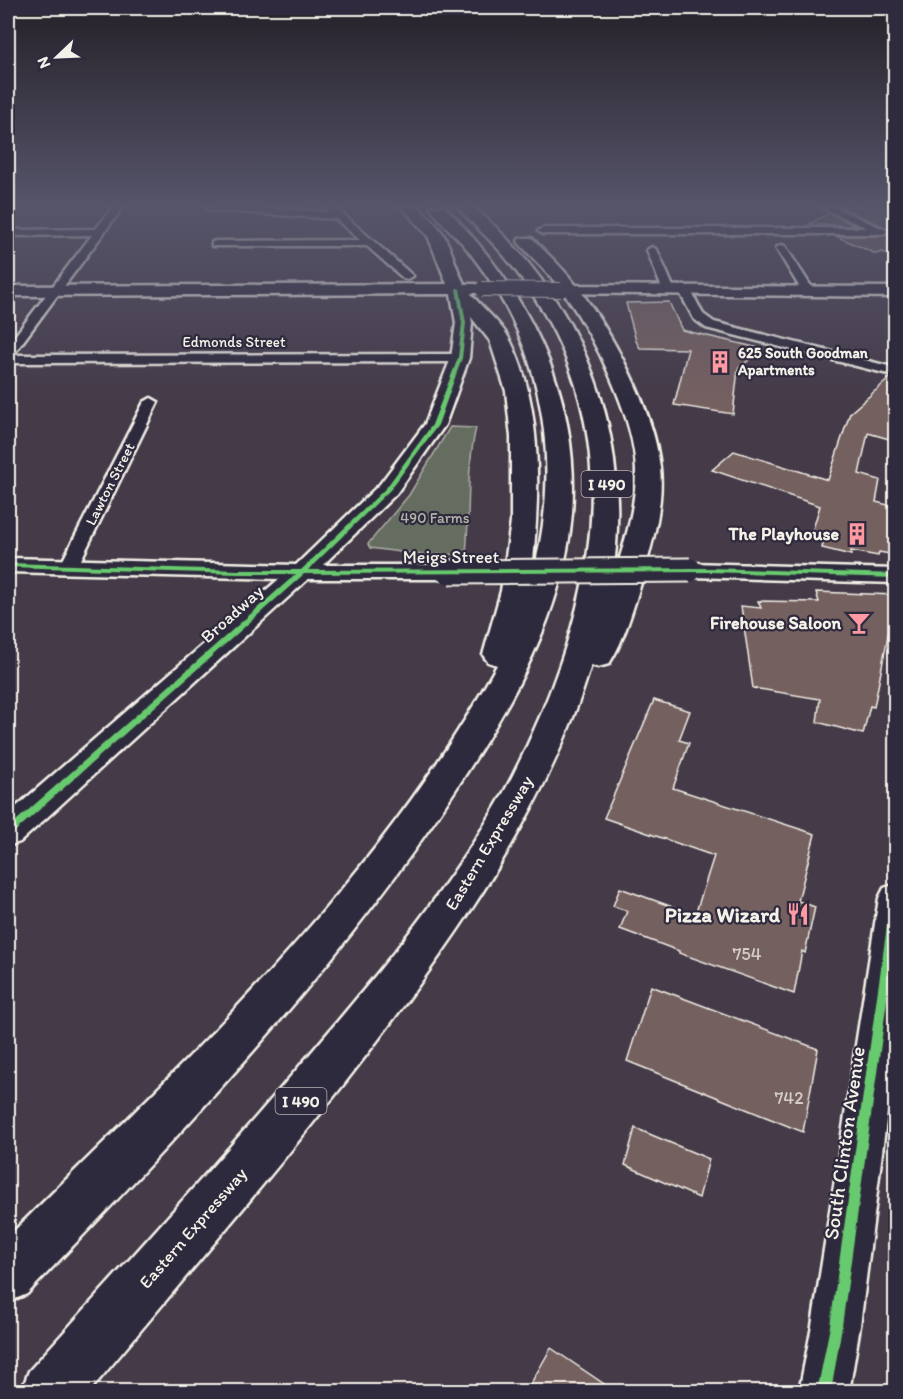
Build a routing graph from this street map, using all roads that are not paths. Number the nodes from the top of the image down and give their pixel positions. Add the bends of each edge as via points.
1 (68, 272) edge
2 (403, 272) edge
3 (459, 272) edge
4 (494, 272) edge
5 (527, 272) edge
6 (551, 272) edge
7 (666, 272) edge
8 (796, 272) edge
9 (407, 276) dead end
10 (470, 289) junction
11 (566, 290) junction
12 (8, 291) edge
13 (54, 291) junction
14 (677, 291) junction
15 (808, 291) junction
16 (896, 292) edge
17 (8, 353) edge
18 (460, 358) junction
19 (8, 359) edge
20 (896, 372) edge
21 (151, 402) dead end
22 (8, 565) edge
23 (69, 566) junction
24 (302, 572) junction
25 (896, 576) edge
26 (467, 743) junction
27 (524, 789) junction
28 (8, 833) edge
29 (896, 898) edge
30 (8, 1275) edge
31 (50, 1392) edge
32 (824, 1392) edge

1 - 13 street
2 - 9 street
3 - 10 highway
4 - 26 highway, I 490 via 526,327 549,387 561,463 556,537 539,604 518,655
5 - 27 highway, Eastern Expressway / I 490 via 562,329 591,397 606,466 607,502 605,543 592,611 562,703
6 - 11 highway
7 - 14 street
8 - 15 street
10 - 11 street, bridge
10 - 13 street
10 - 18 street, Broadway
10 - 26 highway via 508,360 520,414 525,486 523,544 510,620
11 - 14 street
11 - 27 highway via 600,336 630,404 646,452 648,491 623,593 605,642 562,727
12 - 13 street
13 - 17 street
14 - 15 street
14 - 20 street via 710,325
15 - 16 street
18 - 19 street, Edmonds Street
18 - 24 street, Broadway via 435,425 388,489
21 - 23 street, Lawton Street
22 - 23 street, Meigs Street
23 - 24 street, Meigs Street
24 - 25 street, Meigs Street, bridge via 690,570
24 - 28 street, Broadway
26 - 30 highway, I 490 via 398,845 302,963 212,1063
27 - 31 highway, Eastern Expressway / I 490 via 454,902 352,1038
29 - 32 street, South Clinton Avenue via 837,1326

